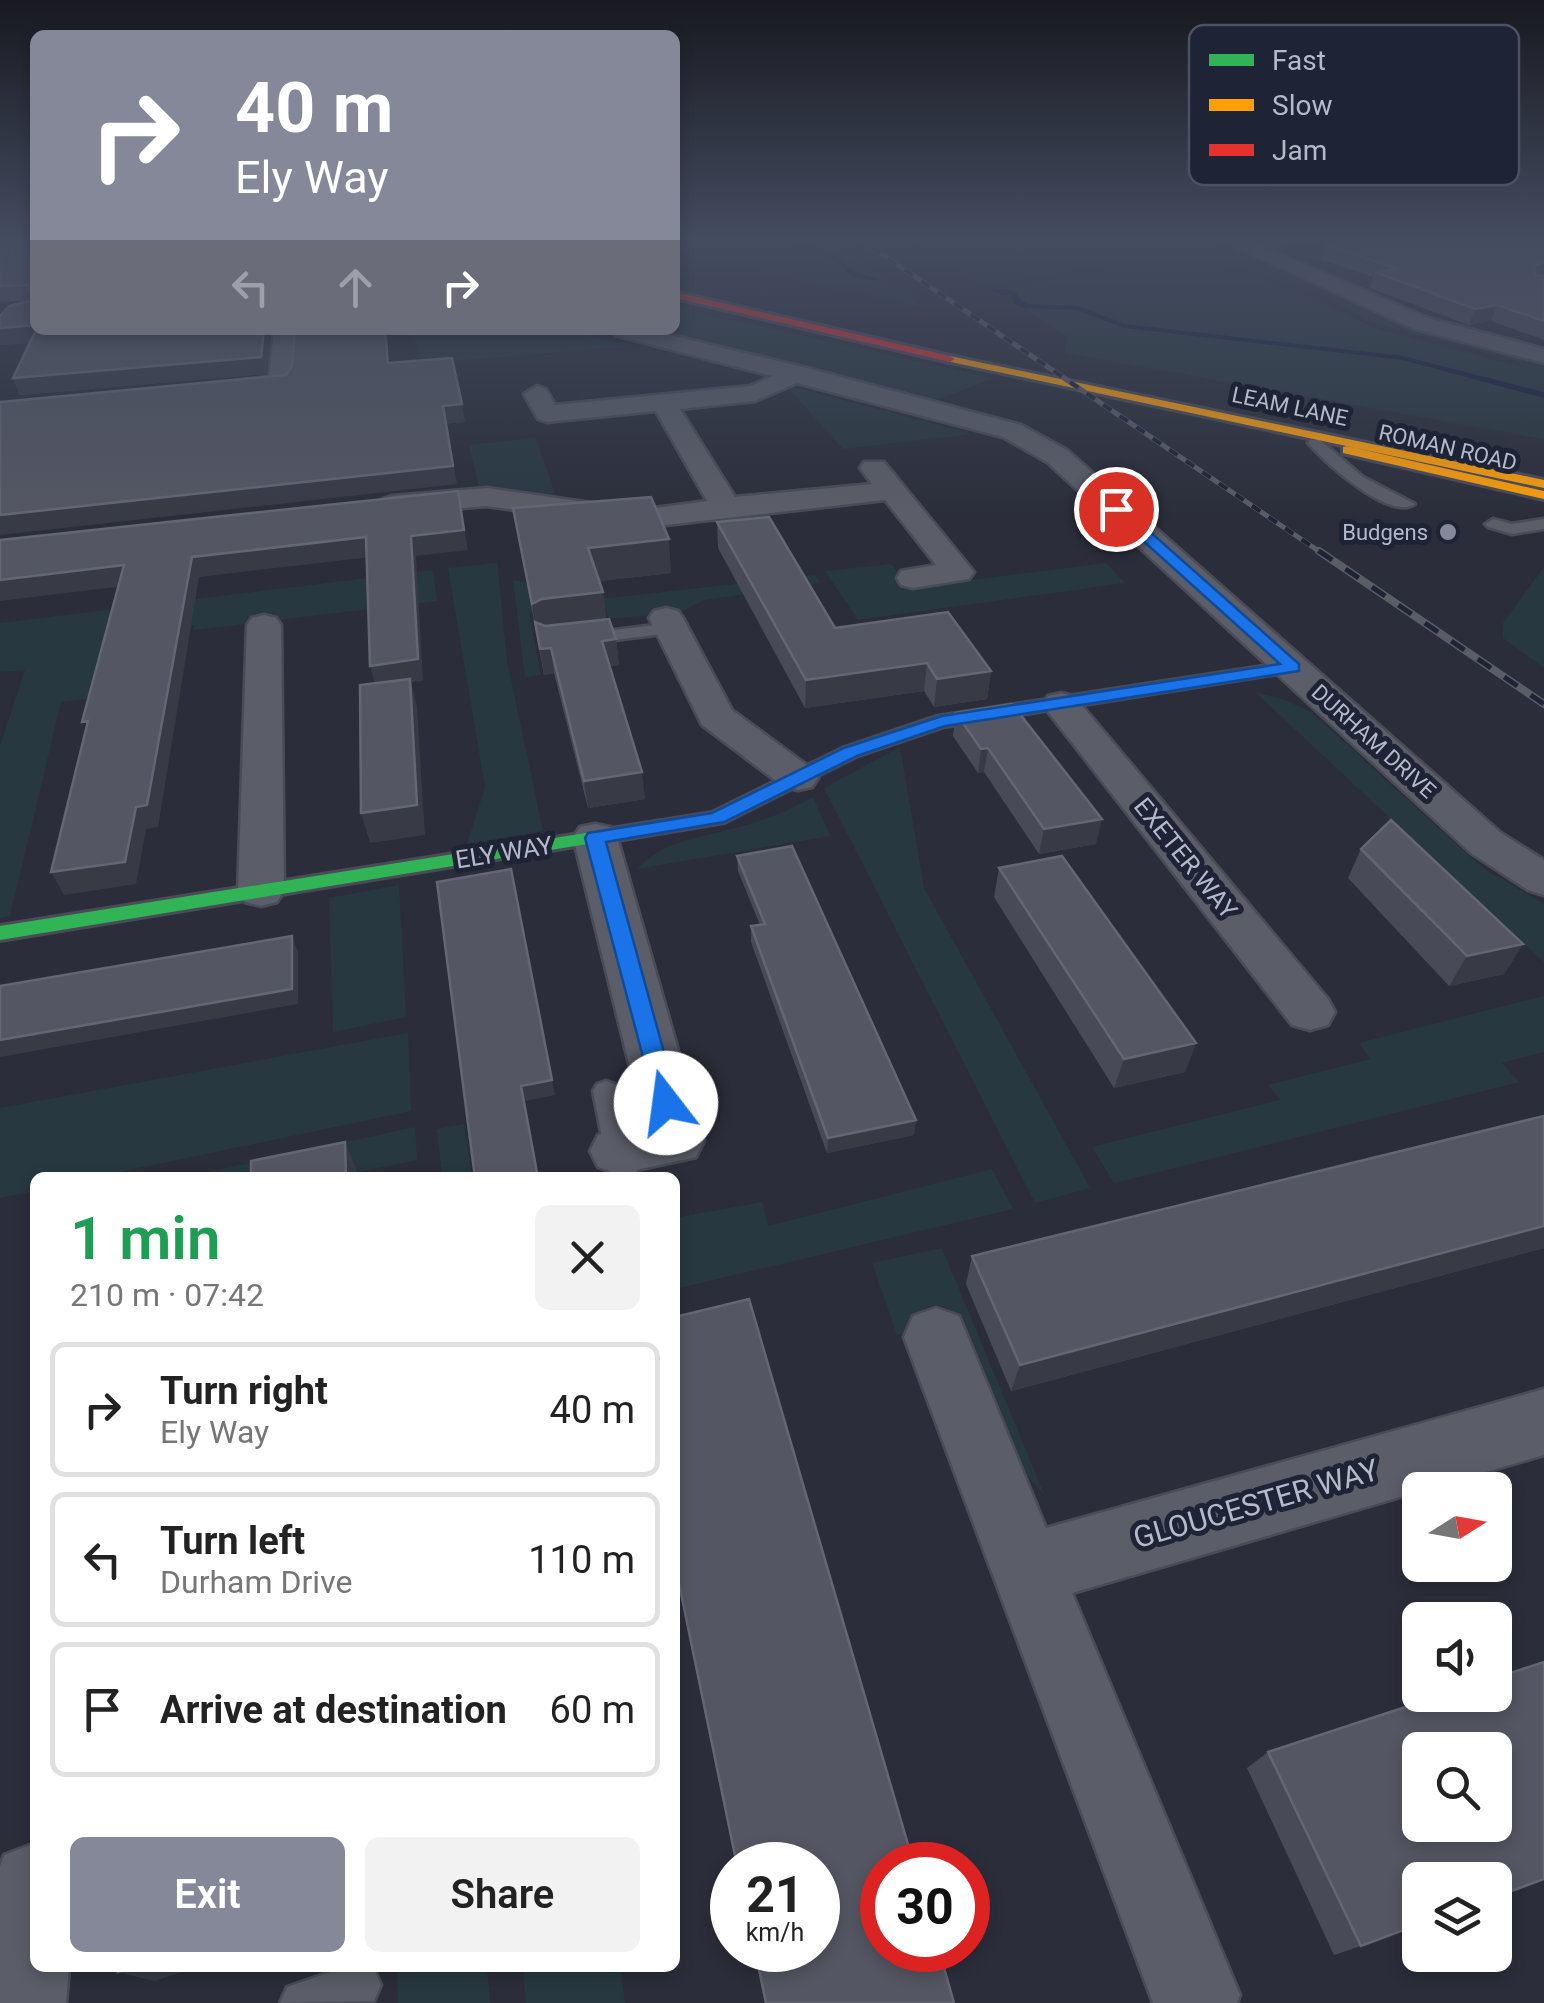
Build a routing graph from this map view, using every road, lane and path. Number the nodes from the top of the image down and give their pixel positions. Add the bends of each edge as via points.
1 (813, 329) edge
2 (905, 329) edge
3 (1444, 329) edge
4 (285, 335) edge
5 (643, 335) edge
6 (1544, 356) edge
7 (798, 373) junction
8 (185, 392) edge
9 (536, 394) dead end
10 (664, 403) junction
11 (1225, 418) junction
12 (1411, 432) dead end
13 (1315, 442) junction
14 (1544, 484) edge
15 (1544, 495) edge
16 (1414, 498) dead end
17 (726, 506) junction
18 (362, 508) edge
19 (1497, 517) dead end
20 (1544, 520) edge
21 (913, 578) dead end
22 (669, 623) joint
23 (264, 624) dead end
24 (566, 640) edge
25 (1293, 667) junction
26 (1062, 704) junction
27 (798, 778) junction
28 (594, 838) junction
29 (1544, 880) edge
30 (261, 891) junction
31 (0, 933) edge
32 (1310, 1012) dead end
33 (606, 1091) dead end
34 (621, 1164) edge
35 (936, 1337) dead end
36 (1544, 1422) edge
37 (1026, 1570) junction
38 (30, 1925) edge
39 (358, 1985) dead end
40 (1195, 1995) dead end
41 (20, 2003) edge
42 (303, 2003) edge

1 - 11 main road, LEAM LANE
2 - 12 main road, LEAM LANE
3 - 6 street
4 - 8 street via 280,383
5 - 7 street, DURHAM DRIVE
7 - 10 street via 755,393
7 - 25 street, DURHAM DRIVE via 1012,431 1057,456
9 - 10 street via 547,414
10 - 17 street
11 - 13 main road, ROMAN ROAD
11 - 14 main road, LEAM LANE
13 - 15 main road, ROMAN ROAD
13 - 16 lane via 1387,499
17 - 18 street via 640,519 486,497
17 - 21 street via 883,480 958,572
19 - 20 lane via 1512,529
22 - 24 lane
22 - 27 street via 716,717
23 - 30 street
25 - 26 main road, ELY WAY
25 - 29 street, DURHAM DRIVE via 1486,844
26 - 27 main road, ELY WAY via 923,727
26 - 32 street, EXETER WAY
27 - 28 main road, ELY WAY via 717,818
28 - 30 main road, ELY WAY
28 - 34 street via 676,1141
30 - 31 main road, ELY WAY
33 - 34 lane
35 - 37 street
36 - 37 street, GLOUCESTER WAY
37 - 40 street
38 - 41 street
39 - 42 lane

